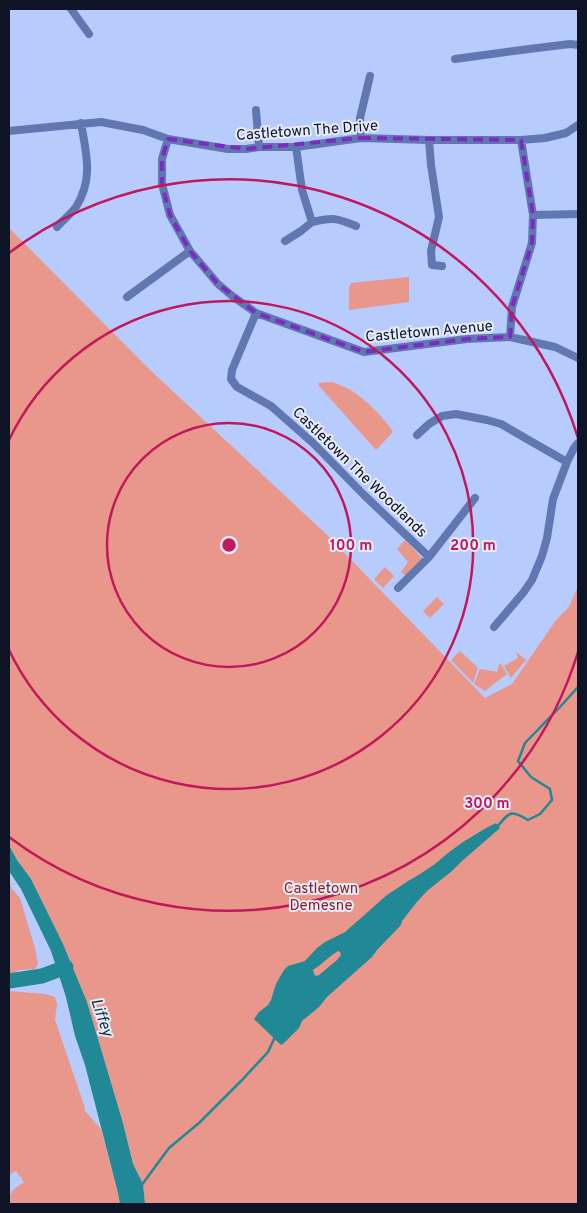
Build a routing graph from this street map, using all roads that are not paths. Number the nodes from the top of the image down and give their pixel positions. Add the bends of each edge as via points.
1 (71, 9) edge
2 (89, 34) dead end
3 (578, 45) edge
4 (455, 59) dead end
5 (370, 76) dead end
6 (256, 110) dead end
7 (82, 123) junction
8 (578, 125) edge
9 (9, 131) edge
10 (361, 138) junction
11 (168, 139) junction
12 (429, 140) junction
13 (521, 140) junction
14 (259, 147) junction
15 (296, 147) junction
16 (578, 214) edge
17 (533, 216) junction
18 (312, 222) junction
19 (356, 226) dead end
20 (57, 227) dead end
21 (285, 241) dead end
22 (190, 251) junction
23 (442, 266) dead end
24 (127, 297) dead end
25 (256, 313) junction
26 (510, 337) junction
27 (578, 358) edge
28 (417, 435) dead end
29 (578, 444) edge
30 (567, 462) junction
31 (475, 498) dead end
32 (429, 557) junction
33 (398, 588) dead end
34 (494, 627) dead end

1 - 2 street
3 - 4 street
5 - 10 street via 360,118
6 - 14 street
7 - 9 street, Castletown The Drive
7 - 11 street, Castletown The Drive via 101,122 143,130
7 - 20 street via 88,160 85,186 75,208
8 - 13 street, Castletown The Drive via 566,133
10 - 12 street, Castletown The Drive
10 - 15 street, Castletown The Drive
11 - 14 street, Castletown The Drive via 228,149
11 - 22 street, Castletown Avenue via 162,159 162,184 170,215
12 - 13 street, Castletown The Drive
12 - 23 street via 439,217 431,251 432,265
13 - 17 street
14 - 15 street, Castletown The Drive
15 - 18 street via 302,190
16 - 17 street
17 - 26 street via 532,243 512,307
18 - 19 street via 331,218
18 - 21 street
22 - 24 street
22 - 25 street, Castletown Avenue via 218,284
25 - 26 street, Castletown Avenue via 364,352
25 - 32 street, Castletown The Woodlands via 232,370 233,383 271,406 313,443
26 - 27 street, Castletown Avenue via 555,347
28 - 30 street via 442,416 456,414 501,424
29 - 30 street
30 - 34 street via 553,499 547,538 532,580
31 - 32 street, Castletown The Woodlands
32 - 33 street, Castletown The Woodlands

